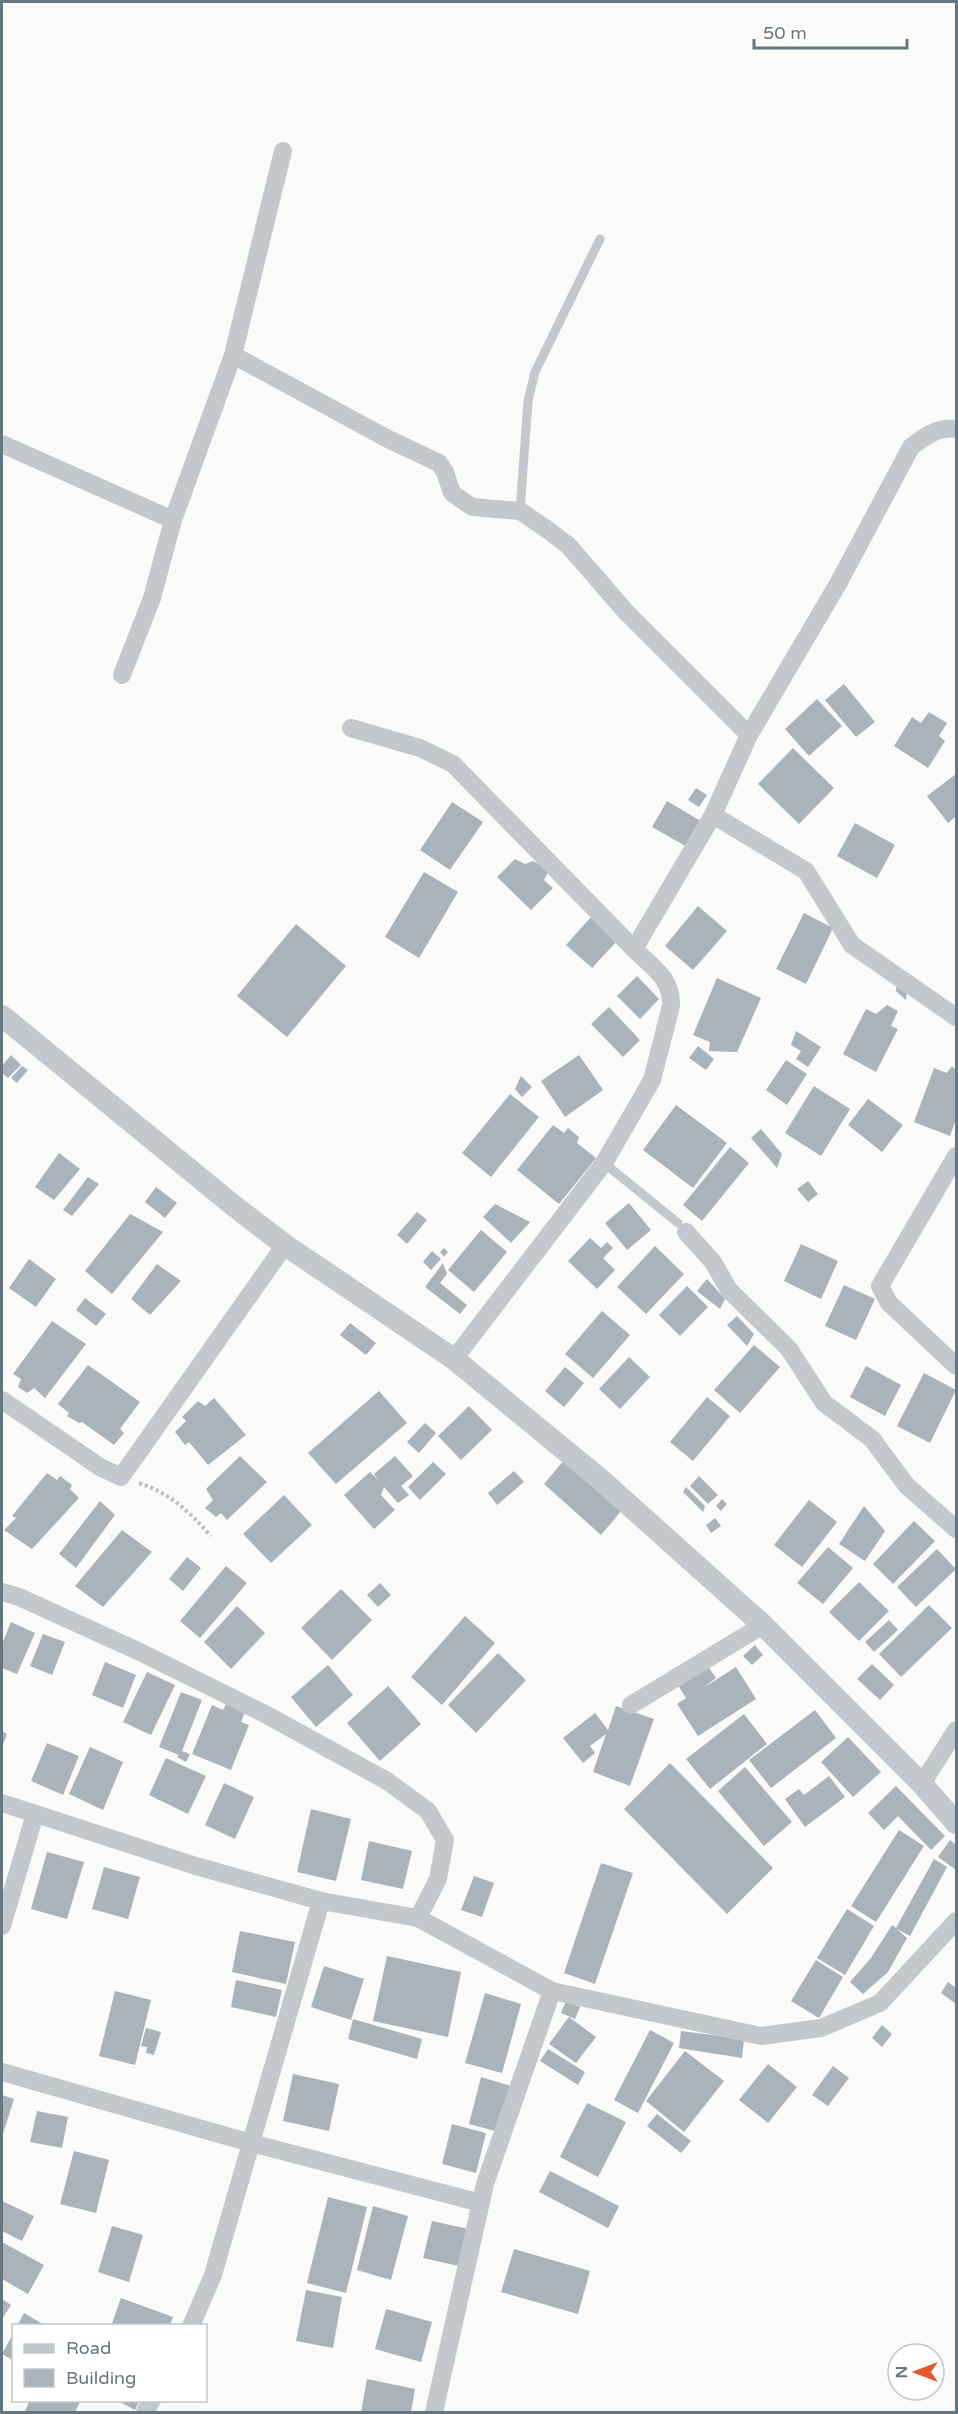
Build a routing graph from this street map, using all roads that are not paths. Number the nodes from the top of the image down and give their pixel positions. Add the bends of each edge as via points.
1 (283, 150) dead end
2 (600, 239) dead end
3 (233, 355) junction
4 (957, 429) edge
5 (2, 444) edge
6 (520, 511) junction
7 (173, 520) junction
8 (122, 675) dead end
9 (351, 728) dead end
10 (749, 735) junction
11 (713, 815) junction
12 (634, 949) junction
13 (2, 1016) edge
14 (957, 1017) edge
15 (957, 1156) edge
16 (604, 1163) junction
17 (682, 1228) joint
18 (285, 1245) junction
19 (454, 1359) junction
20 (957, 1366) edge
21 (2, 1400) edge
22 (957, 1529) edge
23 (2, 1592) edge
24 (763, 1625) junction
25 (631, 1705) dead end
26 (957, 1730) edge
27 (922, 1784) junction
28 (2, 1803) edge
29 (34, 1814) junction
30 (957, 1823) edge
31 (321, 1901) junction
32 (418, 1918) junction
33 (957, 1921) edge
34 (2, 1926) edge
35 (552, 1991) junction
36 (2, 2072) edge
37 (251, 2143) junction
38 (481, 2203) junction
39 (191, 2324) edge
40 (434, 2412) edge

1 - 3 street
2 - 6 lane via 535,372 528,401
3 - 6 street via 438,463 452,493 472,507
3 - 7 street
4 - 10 street via 948,427 927,435 911,447 844,573
5 - 7 street
6 - 10 street via 568,545 626,612
7 - 8 street via 152,598
9 - 12 street via 420,748 453,764
10 - 11 street
11 - 12 street
11 - 14 street via 806,871 852,945
12 - 16 street via 669,984 671,1006 652,1080
13 - 18 street
15 - 20 street via 880,1286 889,1303
16 - 17 lane
16 - 19 street
17 - 22 street via 713,1262 729,1290 789,1349 824,1403 872,1439 907,1486
18 - 19 street
18 - 21 street via 122,1477 100,1467
19 - 24 street via 600,1479
23 - 32 street via 140,1652 265,1714 387,1781 428,1811 445,1840 438,1879
24 - 25 street
24 - 27 street
26 - 27 street
27 - 30 street
28 - 29 street
29 - 31 street
29 - 34 street
31 - 32 street
31 - 37 street
32 - 35 street
33 - 35 street via 880,2003 821,2028 761,2036
35 - 38 street
36 - 37 street
37 - 38 street
37 - 39 street via 213,2275
38 - 40 street

